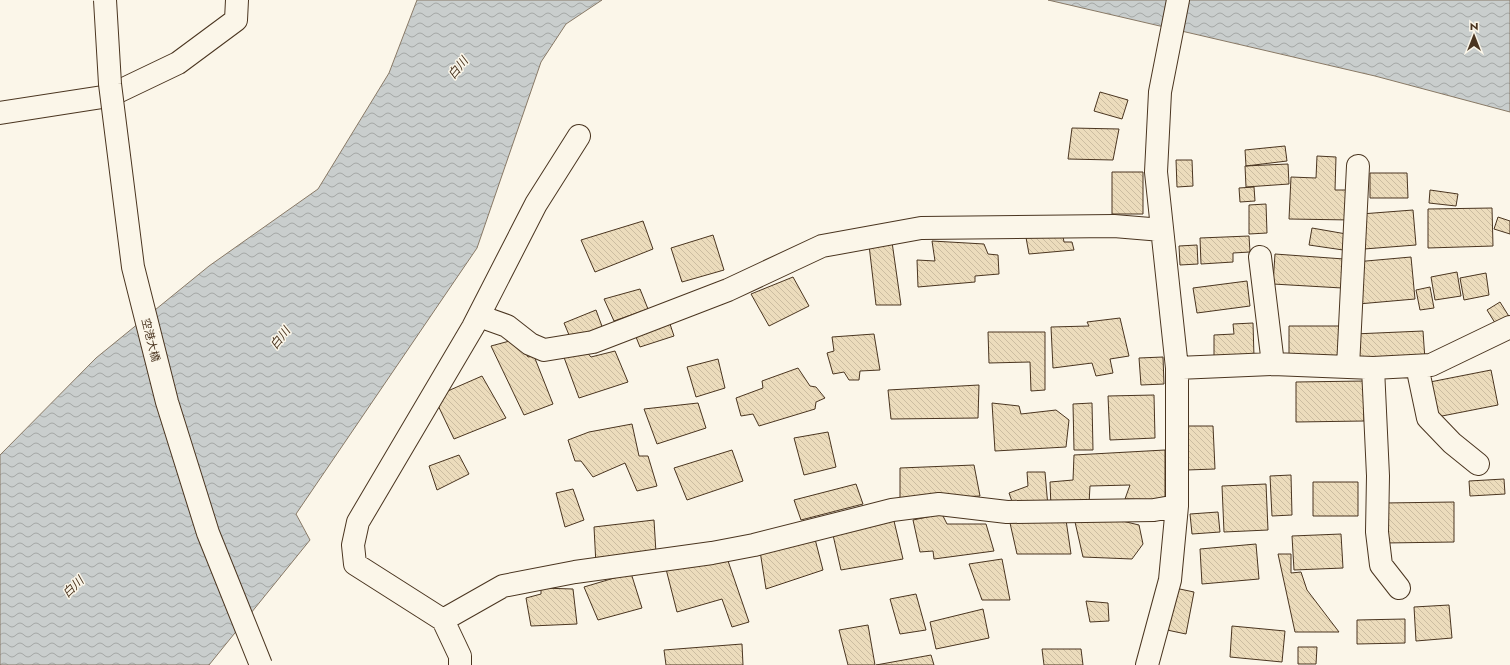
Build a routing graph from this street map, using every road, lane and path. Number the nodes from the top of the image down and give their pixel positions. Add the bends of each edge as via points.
1 (104, 0) edge
2 (237, 0) edge
3 (1178, 0) edge
4 (0, 113) edge
5 (579, 136) dead end
6 (1358, 166) dead end
7 (1162, 230) junction
8 (1260, 257) dead end
9 (479, 316) junction
10 (1510, 327) edge
11 (1273, 364) junction
12 (1417, 366) junction
13 (1348, 367) junction
14 (1177, 368) junction
15 (1373, 368) junction
16 (1478, 464) dead end
17 (1177, 506) junction
18 (1399, 588) dead end
19 (443, 620) junction
20 (261, 665) edge
21 (460, 665) edge
22 (1146, 665) edge

1 - 20 street, 空港大橋, bridge via 110,84 133,267 167,402 208,533
2 - 4 street via 236,20 178,63 109,96
3 - 7 street via 1160,92 1156,172
5 - 9 street via 536,204
6 - 13 street
7 - 9 street via 1114,226 921,228 822,246 728,290 593,342 544,350 530,344 507,326
7 - 14 street
8 - 11 street
9 - 19 street via 358,522 353,545 355,564
10 - 12 street via 1431,365
11 - 13 street
11 - 14 street
12 - 15 street
12 - 16 street via 1428,418 1452,443
13 - 15 street
14 - 17 street
15 - 18 street via 1378,476 1377,532 1381,565
17 - 19 street via 1154,510 1008,512 939,504 892,510 754,545 575,572 503,586
17 - 22 street via 1170,580
19 - 21 street via 460,656

